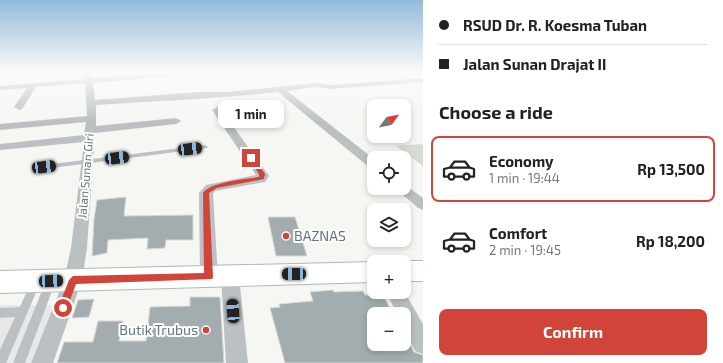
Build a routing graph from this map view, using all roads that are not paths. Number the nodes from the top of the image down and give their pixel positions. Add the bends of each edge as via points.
1 (31, 89) edge
2 (89, 89) edge
3 (280, 89) joint
4 (91, 104) junction
5 (19, 107) dead end
6 (217, 110) dead end
7 (176, 120) dead end
8 (0, 128) edge
9 (90, 129) junction
10 (0, 147) edge
11 (205, 147) dead end
12 (367, 159) edge
13 (88, 162) junction
14 (44, 167) dead end
15 (411, 195) edge
16 (423, 205) edge
17 (411, 271) edge
18 (423, 271) edge
19 (367, 272) edge
20 (219, 276) junction
21 (53, 281) junction
22 (0, 282) edge
23 (399, 299) edge
24 (23, 312) junction
25 (0, 313) edge
26 (423, 344) edge
27 (0, 363) edge
28 (19, 363) edge
29 (42, 363) edge
30 (237, 363) edge

1 - 5 street
2 - 4 street, Jalan Sunan Giri
3 - 4 street
3 - 12 street
4 - 9 street, Jalan Sunan Giri
6 - 20 street via 263,176 216,187 206,193
7 - 9 street
8 - 9 street
9 - 10 street
9 - 13 street, Jalan Sunan Giri
11 - 13 lane
13 - 14 lane
13 - 21 street, Jalan Sunan Giri via 82,224
15 - 16 street
17 - 18 main road
19 - 20 main road
20 - 21 main road
20 - 30 street
21 - 22 main road
21 - 24 lane
21 - 28 lane
21 - 29 street, Jalan Sunan Giri
23 - 26 street
24 - 25 lane
24 - 27 lane

